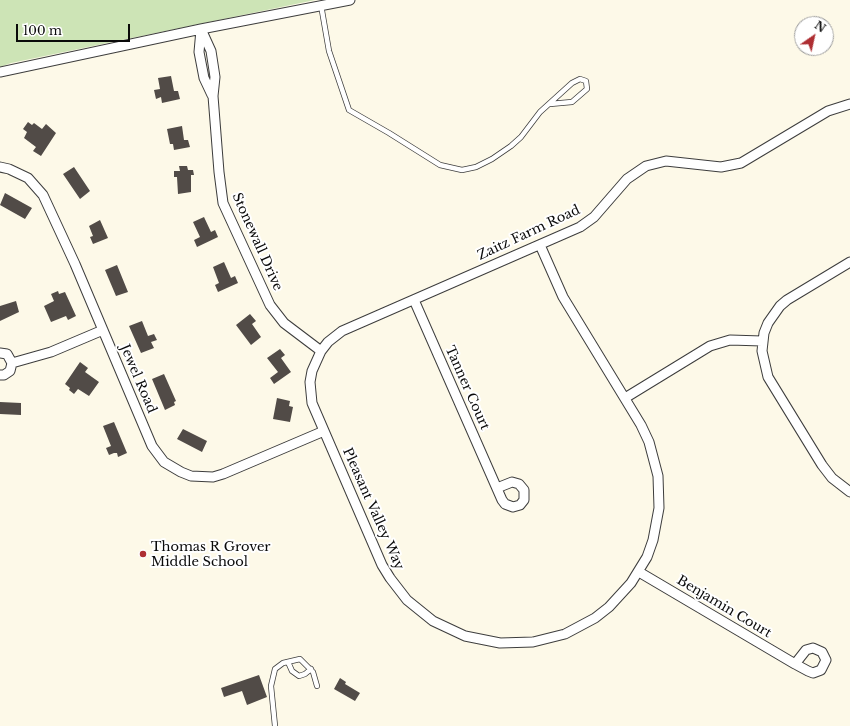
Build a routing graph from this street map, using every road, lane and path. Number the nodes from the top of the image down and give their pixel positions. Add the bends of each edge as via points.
1 (350, 0) edge
2 (321, 5) junction
3 (201, 29) junction
4 (0, 72) edge
5 (550, 104) junction
6 (850, 104) edge
7 (0, 167) edge
8 (540, 245) junction
9 (850, 262) edge
10 (414, 300) junction
11 (102, 330) junction
12 (762, 341) junction
13 (321, 351) junction
14 (0, 353) edge
15 (12, 363) junction
16 (0, 375) edge
17 (625, 398) junction
18 (324, 432) junction
19 (496, 488) dead end
20 (850, 492) edge
21 (639, 572) junction
22 (288, 662) junction
23 (795, 664) dead end
24 (311, 669) junction
25 (317, 686) dead end
26 (275, 726) edge

1 - 2 street
2 - 3 street
2 - 5 lane via 329,51 349,110 440,166 462,170 476,167 492,159 516,142 540,112
3 - 4 street
3 - 13 street, Stonewall Drive via 199,52 204,78 213,96 224,203 276,315
5 - 5 lane via 572,83 580,79 586,81 587,89 572,102
6 - 8 street, Zaitz Farm Road via 828,110 741,163 721,167 666,162 646,166 627,179 594,217 580,227
7 - 11 street, Jewel Road via 24,176 42,195
8 - 10 street, Zaitz Farm Road
8 - 17 street, Pleasant Valley Way via 563,297
9 - 12 street via 780,306 768,323
10 - 13 street, Zaitz Farm Road via 342,331
10 - 19 street, Tanner Court
11 - 15 street via 51,352
11 - 18 street, Jewel Road via 152,446 164,462 181,472 201,477 223,474
12 - 17 street via 730,340 710,346
12 - 20 street via 763,362 768,377 822,465 832,478
13 - 18 street, Pleasant Valley Way via 312,371 310,393
14 - 15 street via 7,354
15 - 16 street via 10,371
17 - 21 street, Pleasant Valley Way via 649,442 656,464 659,492 653,540
18 - 21 street, Pleasant Valley Way via 390,578 420,612 449,629 465,636 500,643 532,642 565,634 595,618 621,596
21 - 23 street, Benjamin Court
22 - 24 lane via 300,659
22 - 24 lane via 292,671 299,676
22 - 26 lane via 275,669 271,686
24 - 25 lane

